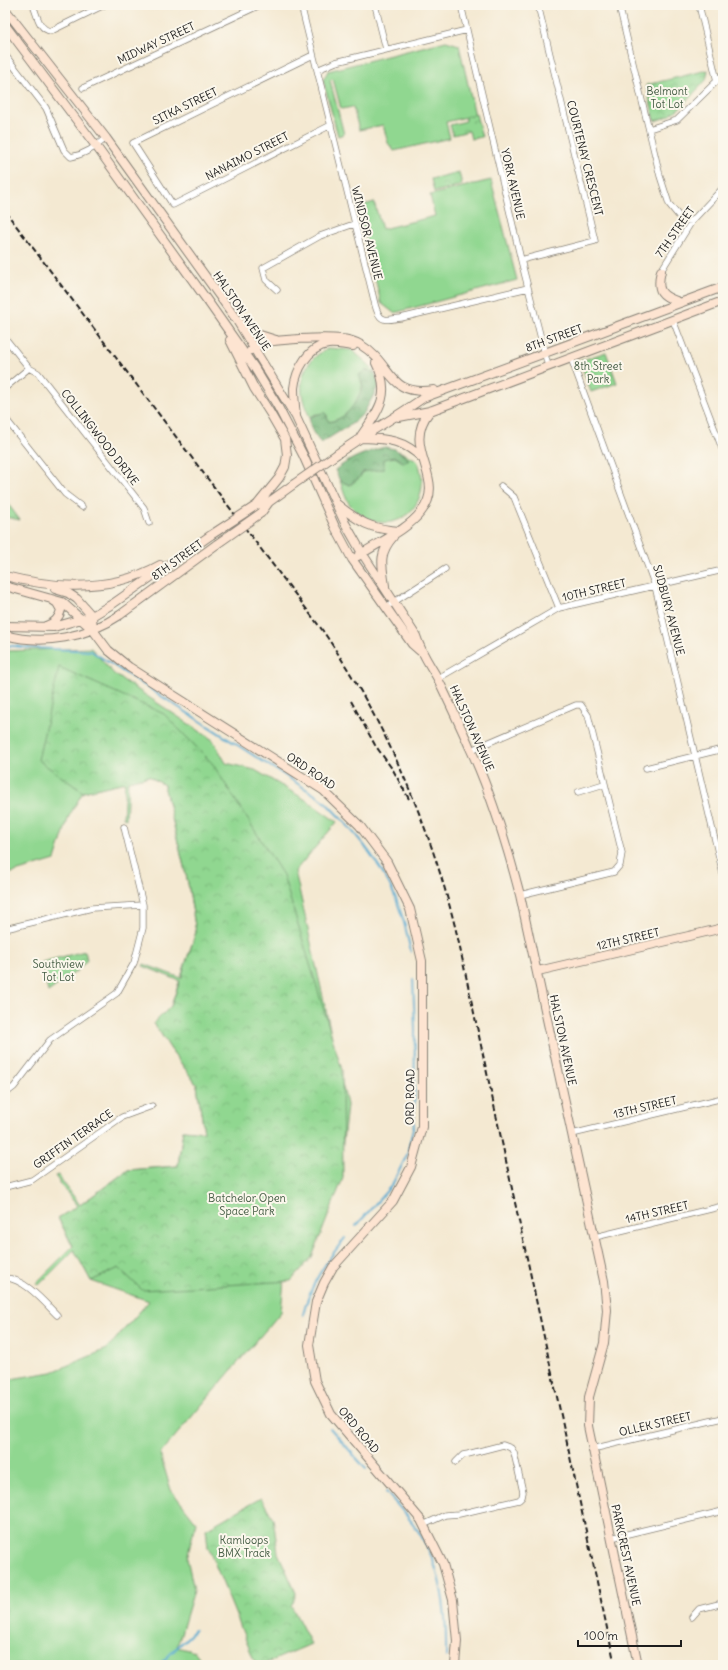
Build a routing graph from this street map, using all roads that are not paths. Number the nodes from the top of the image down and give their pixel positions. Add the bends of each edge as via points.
1 (33, 5) edge
2 (104, 5) edge
3 (260, 5) edge
4 (301, 5) edge
5 (375, 5) edge
6 (461, 5) edge
7 (538, 5) edge
8 (619, 5) edge
9 (699, 5) edge
10 (5, 9) edge
11 (5, 25) edge
12 (467, 30) junction
13 (386, 49) junction
14 (5, 55) edge
15 (312, 55) junction
16 (317, 70) junction
17 (723, 75) edge
18 (717, 81) junction
19 (83, 88) dead end
20 (331, 125) junction
21 (649, 129) junction
22 (106, 138) junction
23 (96, 146) junction
24 (723, 188) edge
25 (173, 205) joint
26 (692, 221) junction
27 (354, 224) junction
28 (521, 260) junction
29 (661, 271) joint
30 (723, 287) edge
31 (528, 288) junction
32 (277, 290) dead end
33 (723, 301) edge
34 (679, 302) junction
35 (209, 303) junction
36 (236, 319) junction
37 (673, 320) junction
38 (5, 338) edge
39 (279, 340) junction
40 (254, 348) junction
41 (245, 354) junction
42 (544, 354) junction
43 (571, 358) junction
44 (548, 366) junction
45 (29, 368) junction
46 (5, 388) edge
47 (451, 388) junction
48 (430, 411) junction
49 (296, 417) junction
50 (396, 417) junction
51 (5, 418) edge
52 (360, 438) junction
53 (723, 451) edge
54 (423, 459) junction
55 (501, 486) dead end
56 (269, 502) junction
57 (336, 503) junction
58 (257, 505) junction
59 (82, 507) dead end
60 (149, 523) dead end
61 (399, 531) junction
62 (187, 551) junction
63 (362, 553) junction
64 (352, 559) junction
65 (445, 569) dead end
66 (723, 570) edge
67 (5, 576) edge
68 (31, 583) junction
69 (5, 586) edge
70 (655, 586) junction
71 (386, 590) junction
72 (47, 597) junction
73 (394, 602) junction
74 (386, 607) junction
75 (559, 608) junction
76 (92, 616) junction
77 (80, 620) junction
78 (5, 626) edge
79 (38, 628) junction
80 (93, 630) junction
81 (5, 635) edge
82 (420, 651) junction
83 (437, 679) junction
84 (723, 749) edge
85 (472, 750) junction
86 (696, 756) junction
87 (646, 768) dead end
88 (604, 784) junction
89 (578, 792) dead end
90 (124, 827) dead end
91 (723, 874) edge
92 (520, 895) junction
93 (143, 905) junction
94 (5, 928) edge
95 (723, 928) edge
96 (538, 971) junction
97 (5, 1094) edge
98 (723, 1098) edge
99 (152, 1106) dead end
100 (572, 1134) junction
101 (5, 1187) edge
102 (723, 1206) edge
103 (595, 1237) junction
104 (5, 1278) edge
105 (57, 1315) dead end
106 (723, 1418) edge
107 (592, 1449) junction
108 (456, 1462) dead end
109 (723, 1511) edge
110 (423, 1525) junction
111 (611, 1538) junction
112 (723, 1603) edge
113 (692, 1617) dead end
114 (455, 1665) edge
115 (638, 1665) edge

1 - 2 street via 41,26 51,31
3 - 19 street, MIDWAY STREET
4 - 15 street, WINDSOR AVENUE
5 - 13 street
6 - 12 street, YORK AVENUE
7 - 28 street, COURTENAY CRESCENT via 595,241
8 - 21 street
9 - 18 street
10 - 22 main road, HALSTON AVENUE
11 - 23 main road, HALSTON AVENUE
12 - 13 street
12 - 28 street, YORK AVENUE
13 - 16 street via 336,62
14 - 23 street via 46,108 64,150 71,157 81,155
15 - 16 street, WINDSOR AVENUE
15 - 25 street, SITKA STREET via 133,143
16 - 20 street, WINDSOR AVENUE
17 - 18 street
18 - 21 street via 677,120
20 - 25 street, NANAIMO STREET
20 - 27 street, WINDSOR AVENUE
21 - 26 street via 669,204 682,220
22 - 23 street
22 - 36 main road, HALSTON AVENUE
23 - 35 main road, HALSTON AVENUE
24 - 26 street, 7TH STREET
26 - 29 street, 7TH STREET
27 - 31 street, WINDSOR AVENUE via 379,314 386,320
27 - 32 street via 320,236 263,268 266,280
28 - 31 street, YORK AVENUE
29 - 34 main road via 659,289 667,298
30 - 34 main road, 8TH STREET
31 - 42 street, YORK AVENUE
33 - 37 main road, 8TH STREET
34 - 42 main road, 8TH STREET
35 - 41 main road, HALSTON AVENUE
35 - 58 main road via 254,388 285,439 285,467
36 - 39 main road via 260,335
36 - 40 main road, HALSTON AVENUE
37 - 43 main road, 8TH STREET
37 - 53 street
38 - 45 street, COLLINGWOOD DRIVE
39 - 40 main road
39 - 47 main road via 342,339 360,344 374,354 399,385 409,390 422,392
40 - 41 main road
40 - 49 main road, HALSTON AVENUE
41 - 64 main road, HALSTON AVENUE via 277,405
42 - 44 street, YORK AVENUE
42 - 47 main road, 8TH STREET
43 - 44 main road, 8TH STREET
43 - 70 street, SUDBURY AVENUE
44 - 48 main road, 8TH STREET
45 - 46 street
45 - 60 street, COLLINGWOOD DRIVE via 38,373 144,508
47 - 50 main road, 8TH STREET via 423,398
48 - 50 main road, 8TH STREET
48 - 54 main road via 419,429
49 - 52 main road via 294,388 296,375 303,360 327,344 352,345 375,362 382,375 384,391 379,410
49 - 57 main road, HALSTON AVENUE
50 - 52 main road, 8TH STREET
51 - 59 street via 65,494
52 - 54 main road via 398,441
52 - 56 main road, 8TH STREET, bridge
54 - 61 main road via 430,486 428,500 423,511 413,522
55 - 75 street via 514,497
56 - 58 main road, 8TH STREET
56 - 80 main road, 8TH STREET, bridge via 261,513 120,615
57 - 61 main road via 369,526
57 - 63 main road, HALSTON AVENUE
58 - 62 main road, 8TH STREET, bridge
61 - 63 main road
61 - 71 main road via 387,543 382,554
62 - 68 main road via 154,568 115,581 72,587
62 - 76 main road, 8TH STREET
63 - 64 main road
63 - 71 main road, HALSTON AVENUE
64 - 74 main road, HALSTON AVENUE
65 - 73 street
66 - 70 street, 10TH STREET
67 - 68 main road
68 - 76 main road via 68,593
69 - 72 main road
70 - 75 street, 10TH STREET
70 - 86 street, SUDBURY AVENUE
71 - 73 main road, HALSTON AVENUE
72 - 77 main road via 62,602
72 - 79 main road via 57,603 61,610 60,616 52,624
73 - 74 street
73 - 82 main road, HALSTON AVENUE via 416,636
74 - 82 main road, HALSTON AVENUE via 412,644
75 - 83 street, 10TH STREET
76 - 77 main road, 8TH STREET
76 - 80 main road
77 - 79 main road, 8TH STREET via 54,627
77 - 80 main road
78 - 79 main road, 8TH STREET
80 - 81 main road, 8TH STREET via 51,640 29,640
80 - 110 main road, ORD ROAD via 100,643 129,667 323,790 360,826 387,862 410,909 422,960 422,1127 411,1167 393,1201 333,1267 324,1283 316,1302 309,1346 315,1381 331,1414
82 - 83 main road, HALSTON AVENUE
83 - 85 main road, HALSTON AVENUE
84 - 86 street
85 - 88 street via 570,707 581,705 588,715
85 - 92 main road, HALSTON AVENUE via 495,812
86 - 87 street
86 - 91 street, SUDBURY AVENUE
88 - 89 street
88 - 92 street via 622,853 620,865 614,872
90 - 93 street
92 - 96 main road, HALSTON AVENUE
93 - 94 street via 92,908
93 - 97 street via 143,928 134,963 117,993 50,1040 14,1087
95 - 96 main road, 12TH STREET
96 - 100 main road, HALSTON AVENUE
98 - 100 street, 13TH STREET
99 - 101 street, GRIFFIN TERRACE via 122,1117 32,1180
100 - 103 main road, HALSTON AVENUE
102 - 103 street, 14TH STREET
103 - 107 main road, HALSTON AVENUE via 607,1310 604,1343 589,1397 588,1426
104 - 105 street via 29,1288
106 - 107 street, OLLEK STREET
107 - 111 main road, PARKCREST AVENUE
108 - 110 street via 463,1455 508,1446 514,1453 522,1497 519,1500 481,1509 445,1515
109 - 111 street
110 - 114 main road, ORD ROAD via 443,1564 454,1600 457,1641
111 - 115 main road, PARKCREST AVENUE
112 - 113 street via 699,1609

